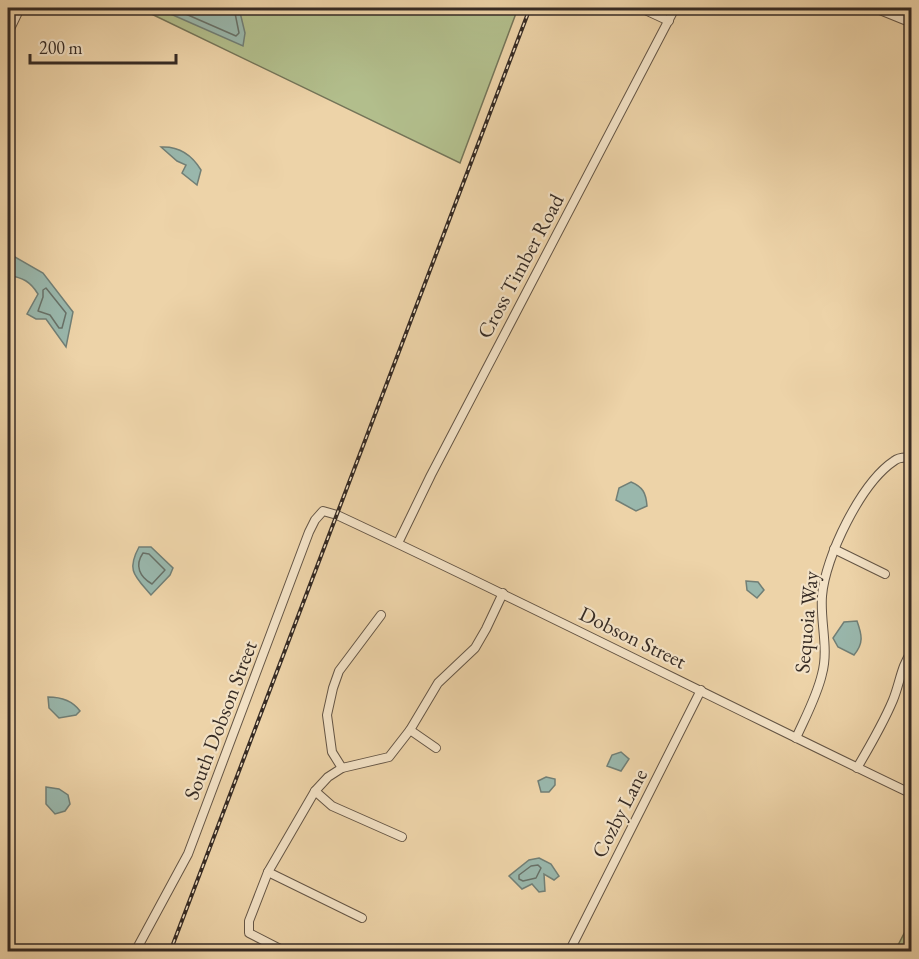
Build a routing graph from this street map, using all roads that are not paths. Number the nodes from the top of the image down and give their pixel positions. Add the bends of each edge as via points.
1 (20, 8) edge
2 (641, 8) edge
3 (675, 8) edge
4 (874, 8) edge
5 (669, 21) junction
6 (912, 23) edge
7 (8, 33) edge
8 (912, 458) edge
9 (337, 515) joint
10 (398, 543) junction
11 (834, 549) junction
12 (885, 574) dead end
13 (503, 593) junction
14 (381, 615) dead end
15 (912, 651) edge
16 (701, 690) junction
17 (410, 730) junction
18 (796, 738) junction
19 (436, 748) dead end
20 (342, 768) junction
21 (857, 768) junction
22 (315, 791) junction
23 (912, 794) edge
24 (402, 837) dead end
25 (268, 872) junction
26 (362, 918) dead end
27 (135, 951) edge
28 (286, 951) edge
29 (569, 951) edge

1 - 7 street
2 - 5 street
3 - 5 street, Cross Timber Road
4 - 6 street
5 - 10 street, Cross Timber Road
8 - 11 street, Sequoia Way via 894,460 867,490
9 - 10 street, Dobson Street
9 - 27 street, South Dobson Street via 323,511 315,519 188,854
10 - 13 street, Dobson Street
11 - 12 street
11 - 18 street, Sequoia Way via 822,598 823,674
13 - 16 street, Dobson Street
13 - 17 street via 475,648 438,683
14 - 20 street via 339,671 333,688 327,715 332,752
15 - 21 street via 900,671 886,715
16 - 18 street, Dobson Street
16 - 29 street, Cozby Lane
17 - 19 street
17 - 20 street via 389,757
18 - 21 street, Dobson Street
20 - 22 street
21 - 23 street, Dobson Street
22 - 24 street via 332,806
22 - 25 street
25 - 26 street
25 - 28 street via 249,921 249,933

